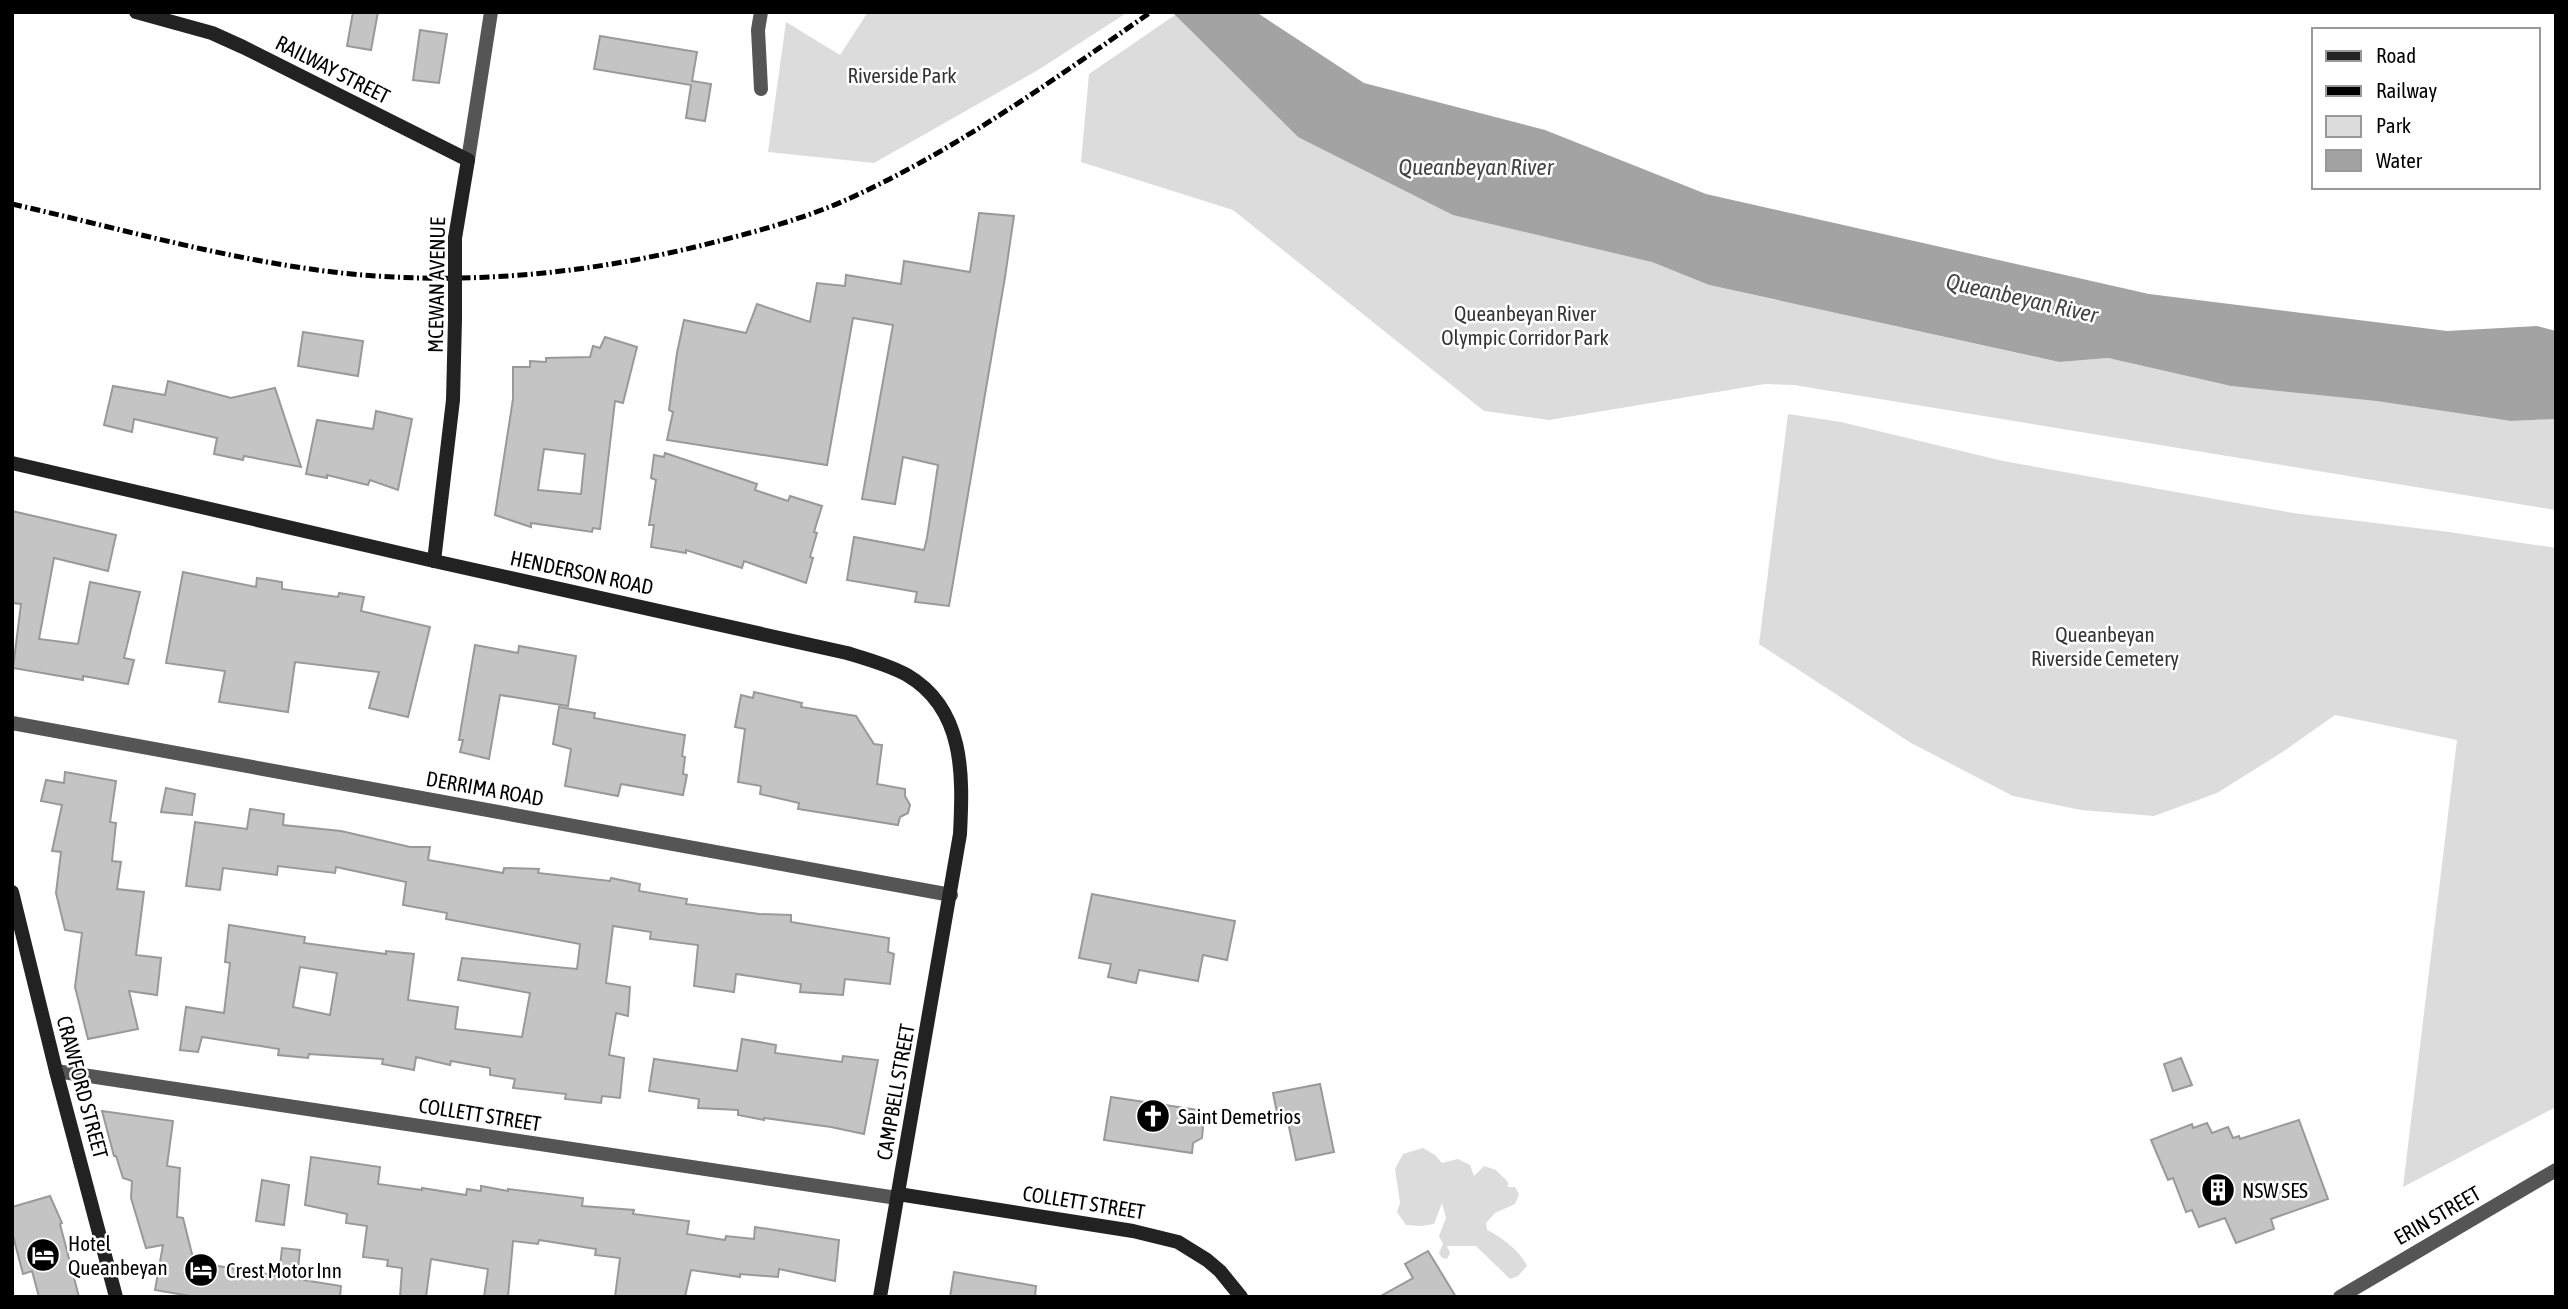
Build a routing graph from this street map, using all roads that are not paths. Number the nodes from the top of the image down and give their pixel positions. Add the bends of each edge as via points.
1 (136, 12) edge
2 (491, 12) edge
3 (761, 12) edge
4 (761, 89) dead end
5 (468, 160) junction
6 (12, 463) edge
7 (434, 561) junction
8 (12, 723) edge
9 (12, 892) edge
10 (951, 895) junction
11 (56, 1071) junction
12 (2556, 1170) edge
13 (898, 1196) junction
14 (115, 1295) edge
15 (880, 1297) edge
16 (1241, 1297) edge
17 (2340, 1297) edge

1 - 5 street, RAILWAY STREET via 212,33
2 - 5 street, MCEWAN AVENUE
3 - 4 street
5 - 7 street, MCEWAN AVENUE, bridge via 455,238 453,400
6 - 7 street, HENDERSON ROAD
7 - 10 street, HENDERSON ROAD via 847,653 908,676 931,693 958,744 962,799
8 - 10 street, DERRIMA ROAD
9 - 11 street, CRAWFORD STREET
10 - 13 street, CAMPBELL STREET
11 - 13 street, COLLETT STREET
11 - 14 street, CRAWFORD STREET
12 - 17 street, ERIN STREET
13 - 15 street, CAMPBELL STREET
13 - 16 street, COLLETT STREET via 1133,1231 1178,1242 1220,1271

